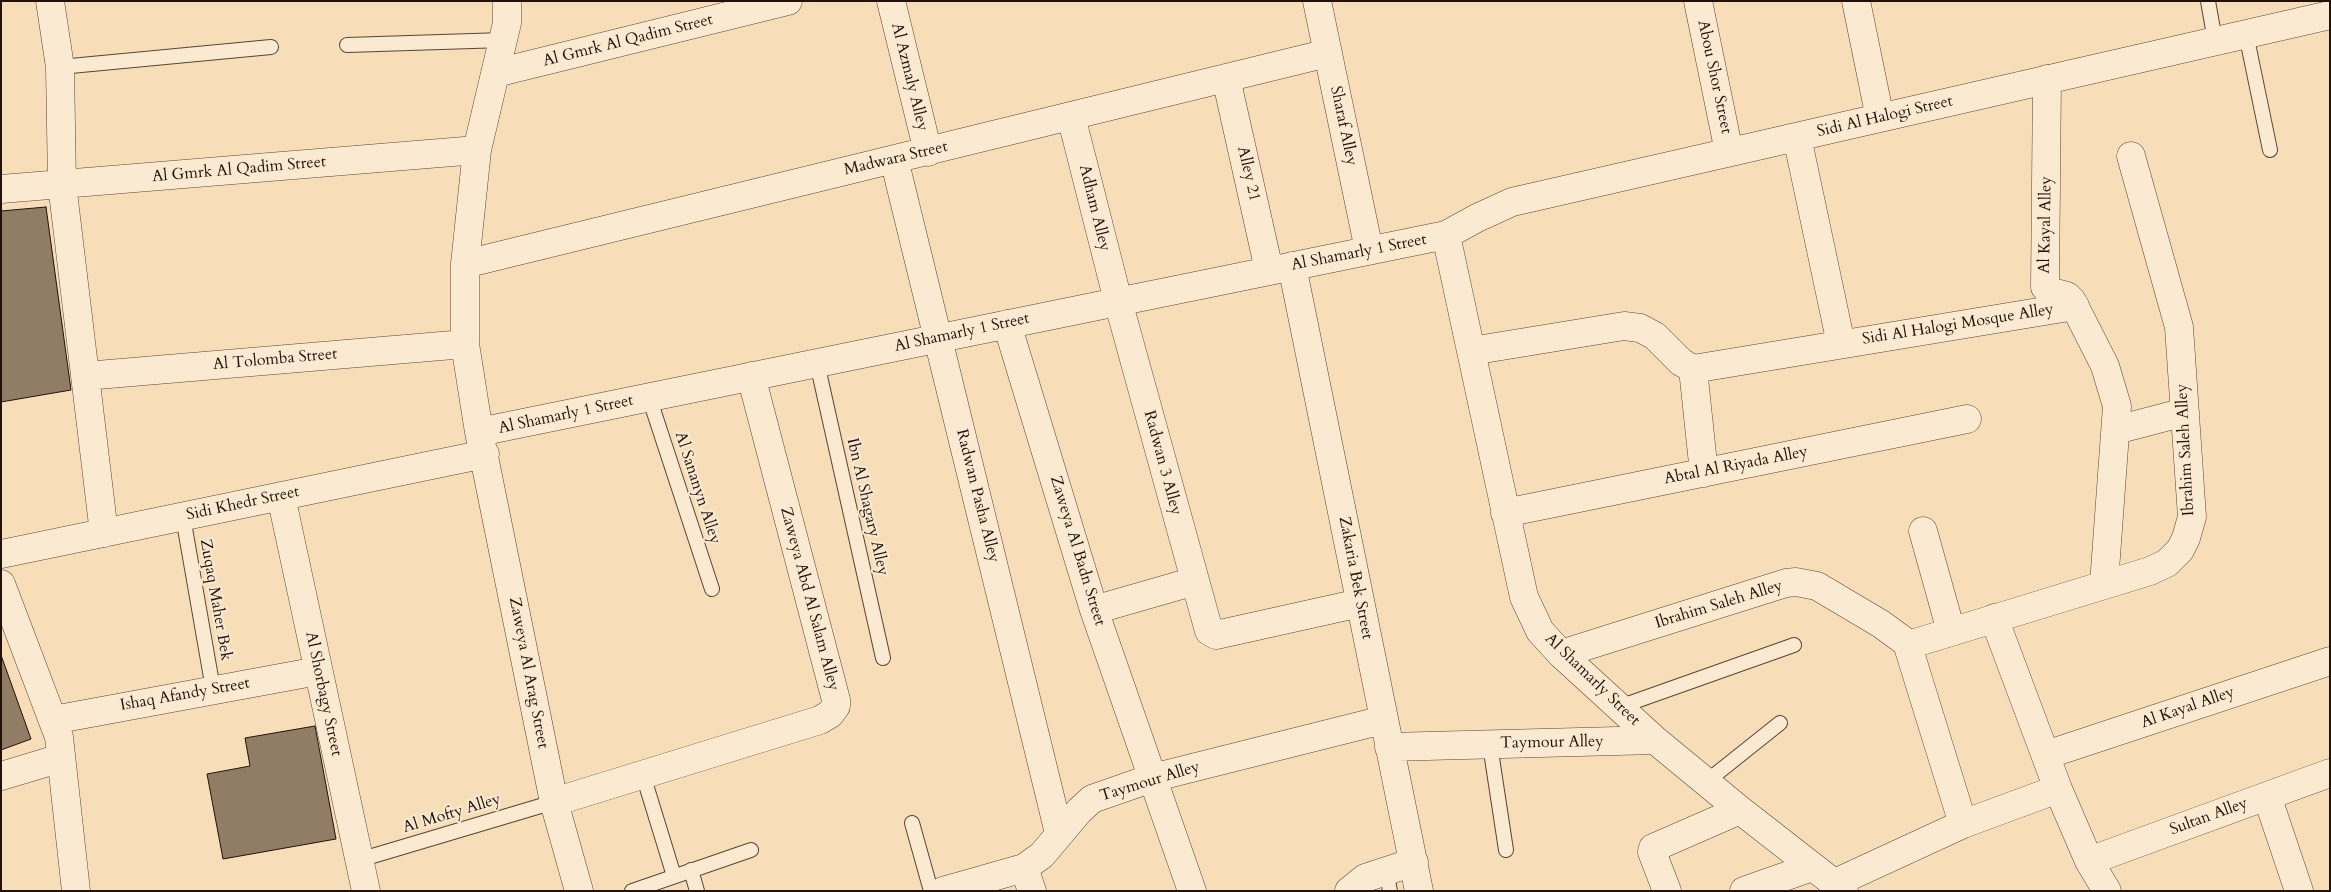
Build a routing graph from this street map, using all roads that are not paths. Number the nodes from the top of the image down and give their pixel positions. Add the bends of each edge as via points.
1 (50, 1) edge
2 (507, 1) edge
3 (788, 1) edge
4 (891, 1) edge
5 (1317, 1) edge
6 (1698, 1) edge
7 (1856, 1) edge
8 (2208, 1) edge
9 (2330, 15) edge
10 (2246, 34) junction
11 (504, 40) junction
12 (2215, 41) junction
13 (347, 45) dead end
14 (271, 47) dead end
15 (1328, 53) junction
16 (60, 67) junction
17 (496, 73) junction
18 (1226, 78) junction
19 (2047, 79) junction
20 (1071, 116) junction
21 (1880, 118) junction
22 (1797, 137) junction
23 (477, 150) junction
24 (2270, 150) dead end
25 (928, 152) junction
26 (1730, 152) junction
27 (2131, 156) dead end
28 (894, 159) junction
29 (62, 184) junction
30 (1, 189) edge
31 (1446, 235) junction
32 (1369, 250) junction
33 (465, 264) junction
34 (1281, 268) junction
35 (1118, 301) junction
36 (2075, 306) junction
37 (1007, 324) junction
38 (938, 338) junction
39 (465, 344) junction
40 (1841, 344) junction
41 (1471, 351) junction
42 (817, 363) junction
43 (1693, 369) junction
44 (85, 376) junction
45 (751, 376) junction
46 (649, 398) junction
47 (2184, 412) junction
48 (1967, 419) dead end
49 (2116, 430) junction
50 (482, 443) junction
51 (1704, 473) junction
52 (281, 496) junction
53 (1505, 513) junction
54 (183, 516) junction
55 (1923, 531) dead end
56 (104, 533) junction
57 (1, 554) edge
58 (1194, 581) junction
59 (1, 584) edge
60 (2104, 584) junction
61 (712, 589) dead end
62 (1360, 603) junction
63 (1094, 610) junction
64 (1994, 618) junction
65 (1951, 631) junction
66 (1907, 643) junction
67 (1794, 645) dead end
68 (1561, 654) junction
69 (883, 658) dead end
70 (2330, 661) edge
71 (318, 671) junction
72 (213, 689) junction
73 (1619, 707) junction
74 (53, 720) junction
75 (1383, 720) junction
76 (1780, 723) dead end
77 (1655, 740) junction
78 (1490, 744) junction
79 (1389, 747) junction
80 (2046, 756) junction
81 (61, 758) junction
82 (2330, 774) edge
83 (643, 775) junction
84 (1, 776) edge
85 (1152, 778) junction
86 (1706, 782) junction
87 (2058, 789) junction
88 (2267, 796) junction
89 (554, 802) junction
90 (1740, 810) junction
91 (912, 823) dead end
92 (1963, 824) junction
93 (1059, 833) junction
94 (750, 850) dead end
95 (1506, 850) dead end
96 (359, 860) junction
97 (2089, 861) junction
98 (1414, 862) junction
99 (1812, 867) junction
100 (691, 870) junction
101 (674, 876) junction
102 (1028, 879) edge
103 (1388, 880) edge
104 (1839, 887) edge
105 (76, 891) edge
106 (366, 891) edge
107 (579, 891) edge
108 (632, 891) edge
109 (697, 891) edge
110 (931, 891) edge
111 (943, 891) edge
112 (1192, 891) edge
113 (1349, 891) edge
114 (1419, 891) edge
115 (1667, 891) edge
116 (1744, 891) edge
117 (2107, 891) edge
118 (2299, 891) edge

1 - 16 street
2 - 11 street, Zaweya Al Arag Street
3 - 17 street, Al Gmrk Al Qadim Street
4 - 25 street, Al Azmaly Alley
5 - 15 street, Sharaf Alley
6 - 26 street, Abou Shor Street
7 - 21 street
8 - 12 lane
9 - 10 street, Sidi Al Halogi Street
10 - 12 street, Sidi Al Halogi Street
10 - 24 lane
11 - 13 lane
11 - 17 street, Zaweya Al Arag Street
12 - 19 street, Sidi Al Halogi Street
14 - 16 lane
15 - 18 street, Madwara Street
15 - 32 street, Sharaf Alley
16 - 29 street
17 - 23 street, Zaweya Al Arag Street
18 - 20 street, Madwara Street
18 - 34 street, Alley 21
19 - 21 street, Sidi Al Halogi Street
19 - 36 street, Al Kayal Alley via 2046,287 2067,296
20 - 25 street, Madwara Street
20 - 35 street, Adham Alley
21 - 22 street, Sidi Al Halogi Street
22 - 26 street, Sidi Al Halogi Street
22 - 40 street, Sidi Al Halogi Mosque Alley
23 - 29 street, Al Gmrk Al Qadim Street
23 - 33 street, Zaweya Al Arag Street
25 - 28 street, Madwara Street
26 - 31 street, Sidi Al Halogi Street via 1512,202
27 - 47 street, Ibrahim Saleh Alley via 2179,327
28 - 33 street, Madwara Street
28 - 38 street, Radwan Pasha Alley
29 - 30 street, Al Gmrk Al Qadim Street
29 - 44 street
31 - 32 street, Al Shamarly 1 Street
31 - 41 street, Al Shamarly Street
32 - 34 street, Al Shamarly 1 Street
33 - 39 street, Zaweya Al Arag Street
34 - 35 street, Al Shamarly 1 Street
34 - 62 street, Zakaria Bek Street
35 - 37 street, Al Shamarly 1 Street
35 - 58 street, Radwan 3 Alley
36 - 40 street, Sidi Al Halogi Mosque Alley
36 - 49 street via 2104,366 2117,406
37 - 38 street, Al Shamarly 1 Street
37 - 63 street, Zaweya Al Badn Street
38 - 42 street, Al Shamarly 1 Street
38 - 93 street, Radwan Pasha Alley
39 - 44 street, Al Tolomba Street
39 - 50 street, Zaweya Al Arag Street
40 - 43 street, Sidi Al Halogi Mosque Alley
41 - 43 street via 1624,326 1640,328 1654,336
41 - 53 street, Al Shamarly Street
42 - 45 street, Al Shamarly 1 Street
42 - 69 lane, Ibn Al Shagary Alley
43 - 51 street
44 - 56 street
45 - 46 street, Al Shamarly 1 Street
45 - 83 street, Zaweya Abd Al Salam Alley via 836,706 820,720
46 - 50 street, Al Shamarly 1 Street
46 - 61 lane, Al Sananyn Alley
47 - 49 street
47 - 60 street, Ibrahim Saleh Alley via 2192,516 2186,538 2167,563
48 - 51 street, Abtal Al Riyada Alley
49 - 60 street
50 - 52 street, Sidi Khedr Street
50 - 89 street, Zaweya Al Arag Street
51 - 53 street, Abtal Al Riyada Alley
52 - 54 street, Sidi Khedr Street
52 - 71 street, Al Shorbagy Street
53 - 68 street, Al Shamarly Street via 1524,597 1540,631
54 - 56 street, Sidi Khedr Street
54 - 72 lane, Zuqaq Maher Bek
55 - 65 street
56 - 57 street, Sidi Khedr Street
58 - 62 street, Radwan 3 Alley via 1206,625 1216,635
58 - 63 street
59 - 74 street
60 - 64 street, Ibrahim Saleh Alley
62 - 75 street, Zakaria Bek Street
63 - 85 street, Zaweya Al Badn Street
64 - 65 street, Ibrahim Saleh Alley
64 - 80 street
65 - 66 street, Ibrahim Saleh Alley
66 - 68 street, Ibrahim Saleh Alley via 1817,586 1796,582
66 - 92 street
67 - 73 lane
68 - 73 street, Al Shamarly Street
70 - 80 street, Al Kayal Alley
71 - 72 street, Ishaq Afandy Street
71 - 96 street, Al Shorbagy Street
72 - 74 street, Ishaq Afandy Street
73 - 77 street, Al Shamarly Street
74 - 81 street
75 - 79 street, Zakaria Bek Street
75 - 85 street, Taymour Alley
76 - 86 lane
77 - 78 street, Taymour Alley
77 - 86 street, Al Shamarly Street
78 - 79 street, Taymour Alley
78 - 95 lane
79 - 98 street, Zakaria Bek Street
80 - 87 street
81 - 84 street
81 - 105 street
82 - 88 street, Sultan Alley
83 - 89 street, Zaweya Abd Al Salam Alley
83 - 101 lane
85 - 93 street, Taymour Alley via 1092,800
85 - 112 street, Zaweya Al Badn Street
86 - 90 street, Al Shamarly Street
87 - 92 street
87 - 97 street
88 - 97 street, Sultan Alley
88 - 118 street
89 - 96 lane, Al Mofty Alley
89 - 107 street, Zaweya Al Arag Street
90 - 99 street, Al Shamarly Street
90 - 115 street via 1653,848
91 - 110 lane
92 - 104 street
93 - 102 street, Taymour Alley
94 - 100 lane
96 - 106 street, Al Shorbagy Street
97 - 117 street
98 - 103 street
98 - 114 street, Zakaria Bek Street
99 - 104 street, Al Shamarly Street
99 - 116 street
100 - 101 lane
100 - 109 lane
101 - 108 lane
102 - 111 street, Taymour Alley
103 - 113 street via 1365,878

